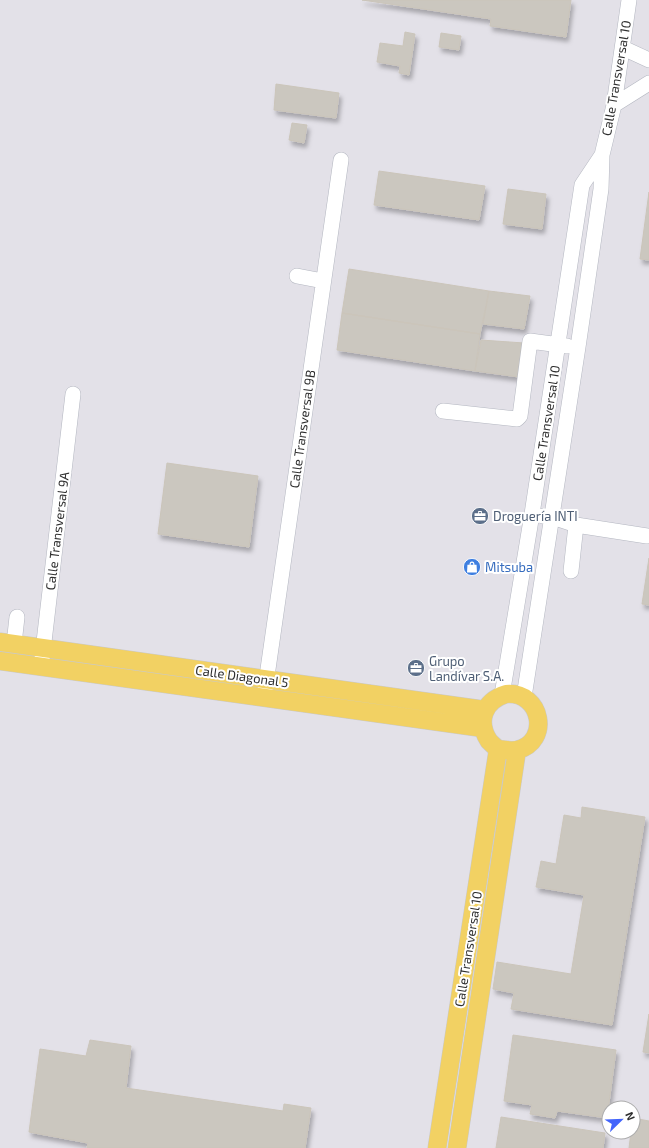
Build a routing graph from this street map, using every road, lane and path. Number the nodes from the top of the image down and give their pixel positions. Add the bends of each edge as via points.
1 (630, 0) edge
2 (623, 48) junction
3 (649, 60) edge
4 (649, 82) edge
5 (614, 105) junction
6 (602, 156) junction
7 (341, 160) dead end
8 (297, 276) dead end
9 (323, 281) junction
10 (557, 345) junction
11 (578, 347) junction
12 (73, 394) dead end
13 (443, 411) dead end
14 (532, 514) junction
15 (552, 517) junction
16 (576, 525) junction
17 (647, 536) dead end
18 (571, 571) dead end
19 (17, 617) dead end
20 (7, 643) edge
21 (43, 649) junction
22 (0, 661) edge
23 (41, 667) junction
24 (266, 679) junction
25 (502, 695) junction
26 (264, 697) junction
27 (524, 697) junction
28 (485, 710) junction
29 (483, 728) junction
30 (498, 750) junction
31 (517, 750) junction
32 (459, 1004) junction
33 (478, 1008) junction
34 (437, 1148) edge
35 (457, 1148) edge

1 - 2 street, Calle Transversal 10
2 - 3 street
2 - 5 street, Calle Transversal 10
4 - 5 street
5 - 6 street, Calle Transversal 10
6 - 10 street, Calle Transversal 10 via 582,185
6 - 11 street, Calle Transversal 10 via 601,189
7 - 9 street, Calle Transversal 9B
8 - 9 street
9 - 24 street, Calle Transversal 9B
10 - 11 street
10 - 13 street via 530,341 520,416 517,419
10 - 14 street, Calle Transversal 10
11 - 15 street, Calle Transversal 10
12 - 21 street, Calle Transversal 9A
14 - 15 street
14 - 25 street, Calle Transversal 10
15 - 16 street
15 - 27 street, Calle Transversal 10
16 - 17 street
16 - 18 street
19 - 20 street
20 - 21 main road, Calle Diagonal 5
21 - 23 street, Calle Transversal 9A
21 - 24 main road, Calle Diagonal 5
22 - 23 main road, Calle Diagonal 5
23 - 26 main road, Calle Diagonal 5
24 - 26 street, Calle Transversal 9B
24 - 28 main road, Calle Diagonal 5
25 - 27 main road
25 - 28 main road via 490,701
26 - 29 main road, Calle Diagonal 5
27 - 31 main road via 537,712 539,721 533,740
28 - 29 main road
29 - 30 main road via 489,741
30 - 31 main road
30 - 32 main road, Calle Transversal 10
31 - 33 main road, Calle Transversal 10
32 - 33 main road
32 - 34 main road, Calle Transversal 10
33 - 35 main road, Calle Transversal 10

